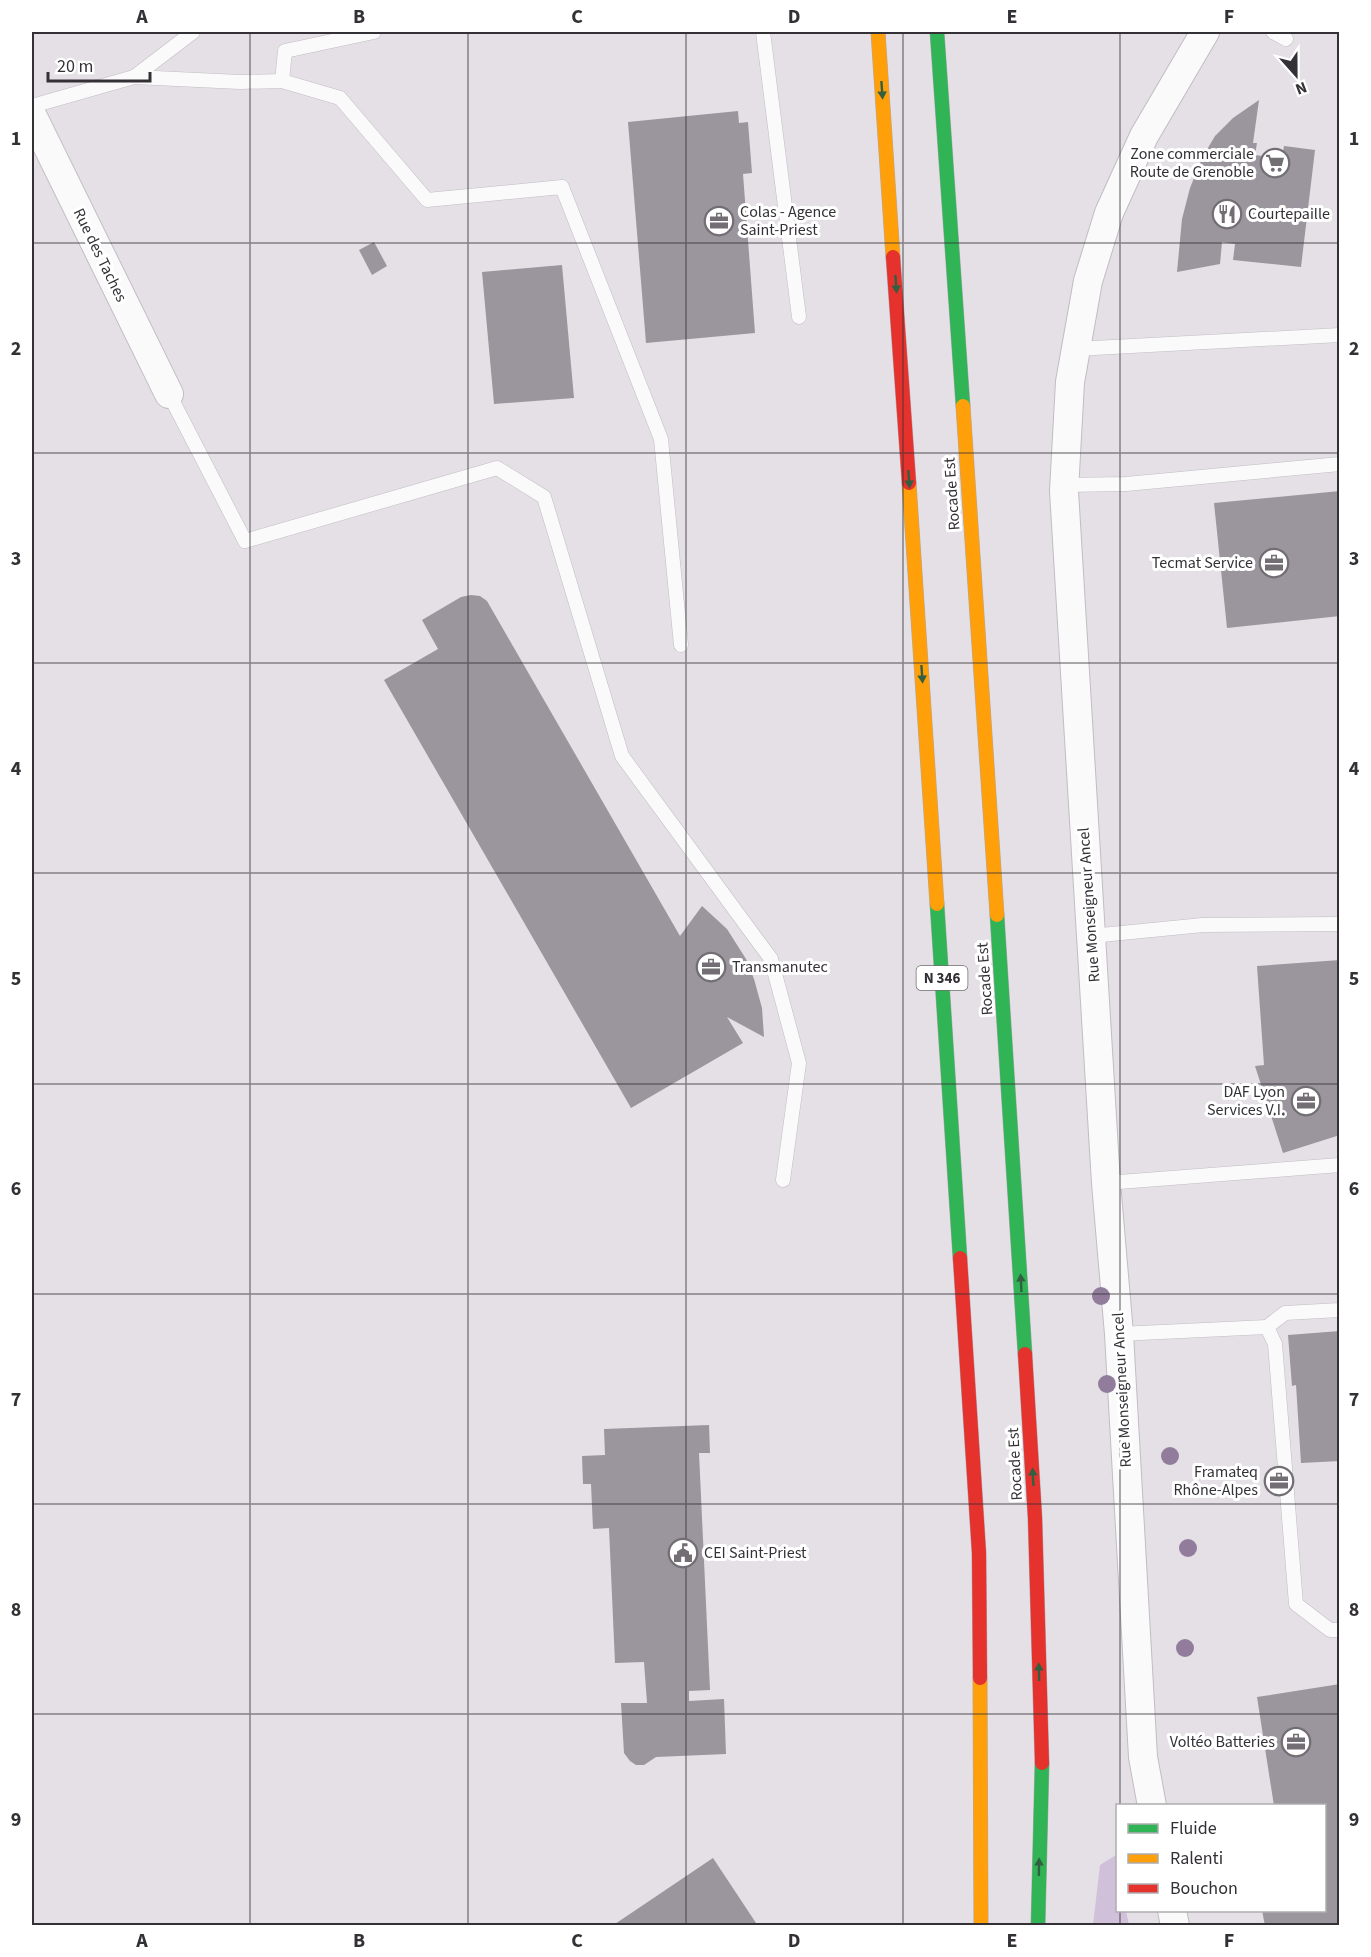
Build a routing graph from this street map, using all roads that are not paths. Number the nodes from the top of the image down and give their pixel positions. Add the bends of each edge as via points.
1 (193, 32) edge
2 (374, 32) edge
3 (763, 32) edge
4 (878, 32) edge
5 (937, 32) edge
6 (946, 32) edge
7 (1205, 32) edge
8 (1273, 32) edge
9 (1286, 39) dead end
10 (134, 77) junction
11 (282, 81) junction
12 (942, 104) junction
13 (32, 106) edge
14 (32, 115) edge
15 (799, 316) dead end
16 (1340, 334) edge
17 (1075, 349) junction
18 (169, 394) joint
19 (1340, 464) edge
20 (1064, 485) junction
21 (681, 645) dead end
22 (1340, 924) edge
23 (1091, 936) junction
24 (1340, 1165) edge
25 (783, 1180) dead end
26 (1106, 1183) junction
27 (1340, 1310) edge
28 (1267, 1327) junction
29 (1119, 1334) junction
30 (1340, 1629) edge
31 (1152, 1804) edge
32 (981, 1926) edge
33 (1038, 1926) edge

1 - 10 lane
2 - 11 lane via 285,51
3 - 15 lane
4 -> 32 highway, N 346 via 979,1553
5 - 12 highway, Rocade Est
6 - 12 highway
7 - 17 street, Rue Monseigneur Ancel via 1144,136 1109,213 1088,281
8 - 9 lane
10 - 11 lane
10 - 13 lane
11 - 21 lane via 340,98 427,200 562,188 661,439
33 -> 12 highway, Rocade Est via 1042,1779 1035,1507
14 - 18 street, Rue des Taches
16 - 17 lane
17 - 20 street, Rue Monseigneur Ancel
18 - 25 lane via 245,541 496,468 544,497 622,756 771,959 799,1063
19 - 20 lane via 1126,484
20 - 23 street, Rue Monseigneur Ancel
22 - 23 lane via 1203,925
23 - 26 street, Rue Monseigneur Ancel
24 - 26 lane
26 - 29 street, Rue Monseigneur Ancel
27 - 28 lane via 1285,1313
28 - 29 lane
28 - 30 lane via 1275,1344 1296,1604 1330,1630
29 - 31 street, Rue Monseigneur Ancel via 1143,1757

